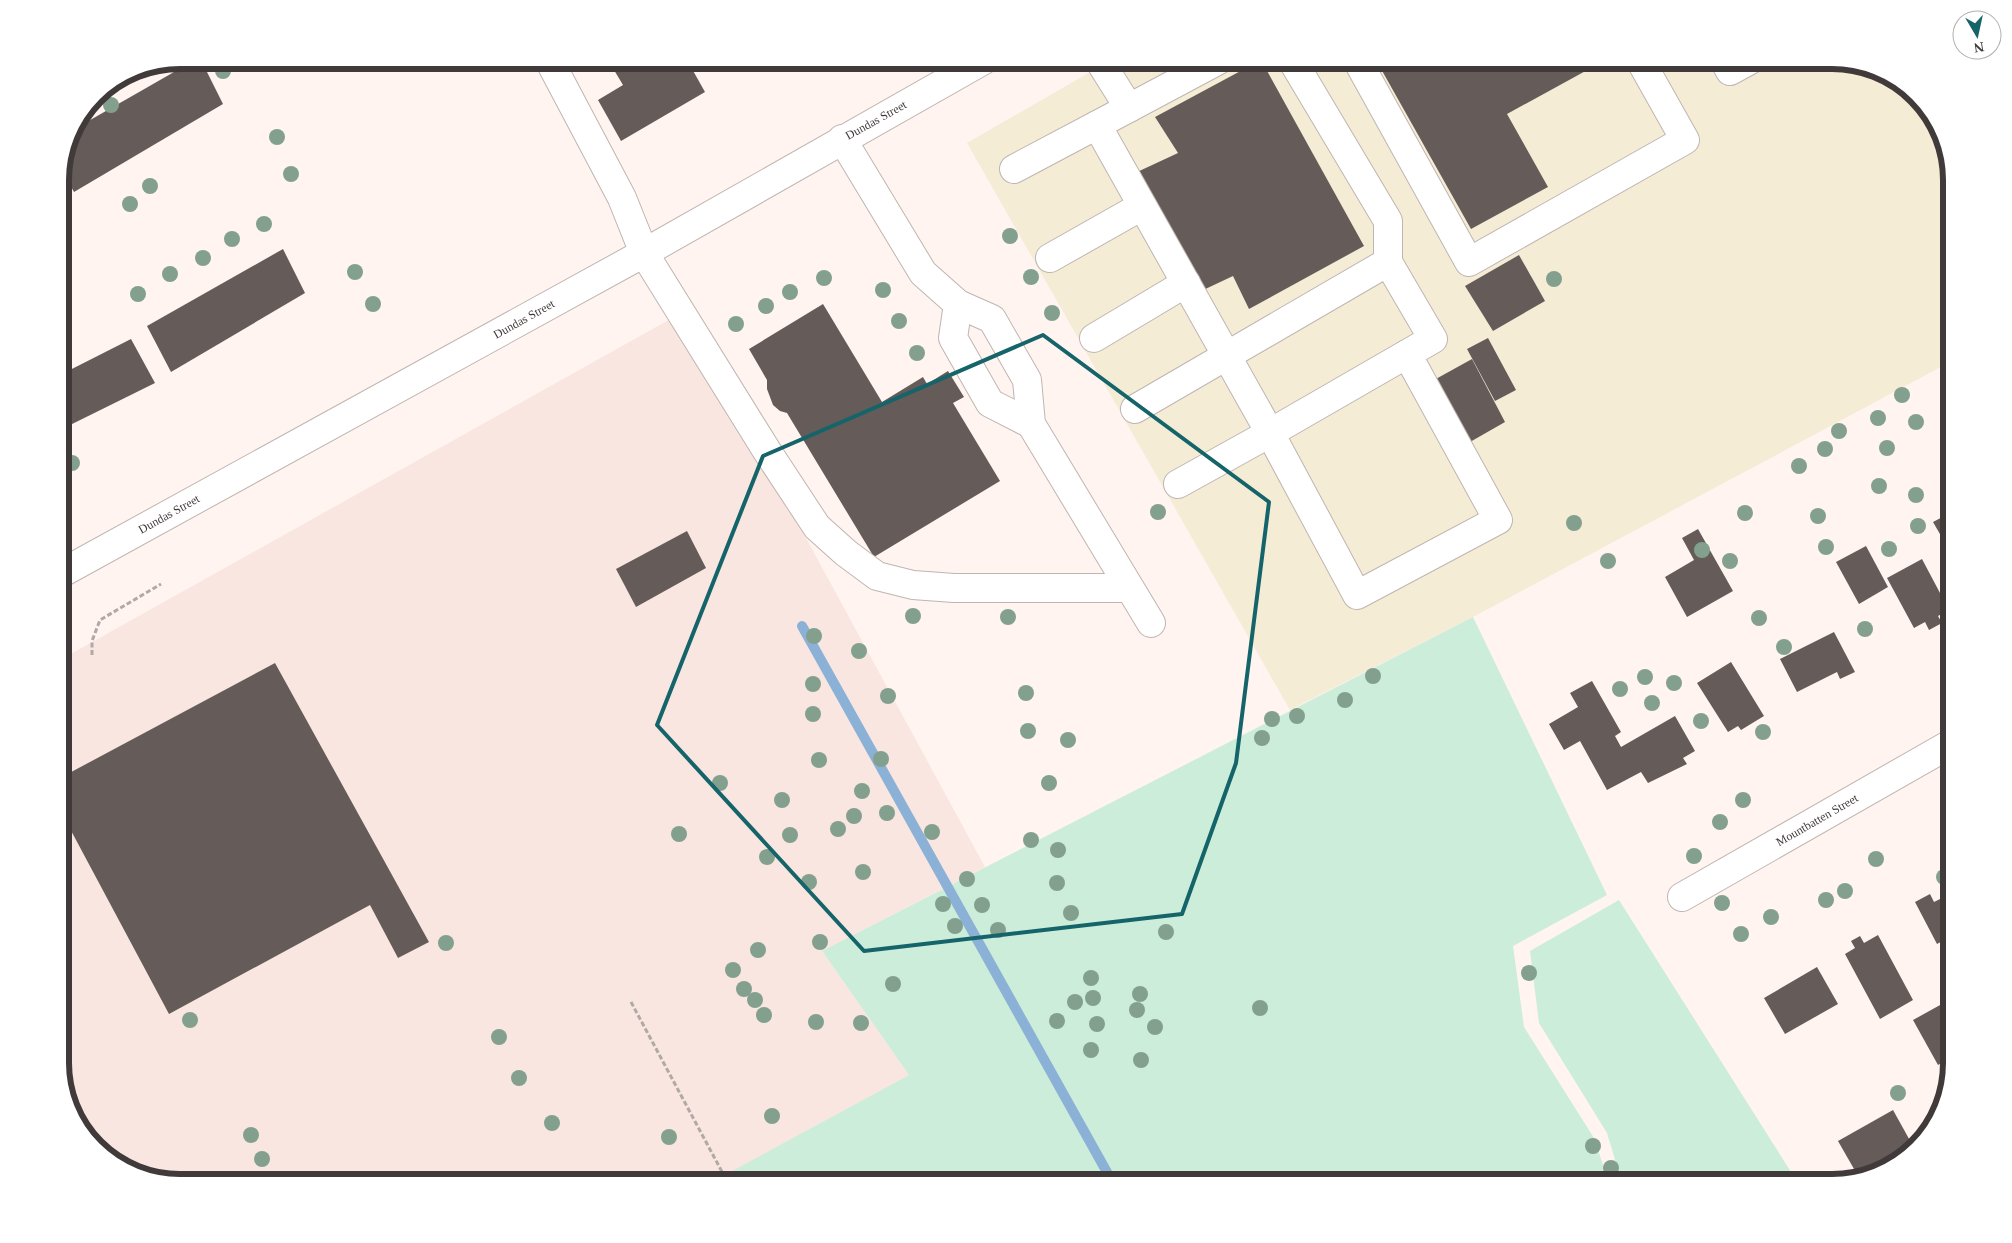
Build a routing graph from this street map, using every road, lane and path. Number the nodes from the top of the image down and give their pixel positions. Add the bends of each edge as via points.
1 (554, 69) edge
2 (960, 69) edge
3 (1105, 69) edge
4 (1202, 69) edge
5 (1297, 69) edge
6 (1362, 69) edge
7 (1645, 69) edge
8 (1130, 108) junction
9 (1097, 125) junction
10 (842, 139) junction
11 (1014, 170) dead end
12 (1142, 206) junction
13 (644, 253) junction
14 (1050, 258) dead end
15 (1388, 262) junction
16 (1186, 283) junction
17 (958, 304) junction
18 (1094, 338) dead end
19 (1408, 354) junction
20 (1226, 355) junction
21 (1135, 409) dead end
22 (1031, 424) junction
23 (1270, 434) junction
24 (1178, 484) dead end
25 (69, 569) edge
26 (161, 584) dead end
27 (1129, 588) junction
28 (1151, 623) dead end
29 (92, 655) dead end
30 (1943, 748) edge
31 (1682, 897) dead end
32 (631, 1002) dead end
33 (723, 1174) edge

1 - 13 main road via 622,198
2 - 10 main road, Dundas Street
3 - 8 main road
4 - 8 main road
5 - 15 main road via 1388,221
6 - 7 main road via 1470,262 1685,140
8 - 9 main road
9 - 11 main road
9 - 12 main road
10 - 13 main road, Dundas Street
10 - 17 main road via 923,273
12 - 14 main road
12 - 16 main road
13 - 25 main road, Dundas Street
13 - 27 main road via 817,527 876,576 913,585 954,588
15 - 19 main road via 1433,339
15 - 20 main road
16 - 18 main road
16 - 20 main road
17 - 22 main road via 992,319 1027,380
17 - 22 main road via 953,338 990,404
19 - 23 main road
19 - 23 main road via 1498,520 1357,595
20 - 21 main road
20 - 23 main road
22 - 27 main road
23 - 24 main road
26 - 29 path via 100,620 92,641
27 - 28 main road
30 - 31 main road, Mountbatten Street
32 - 33 path

